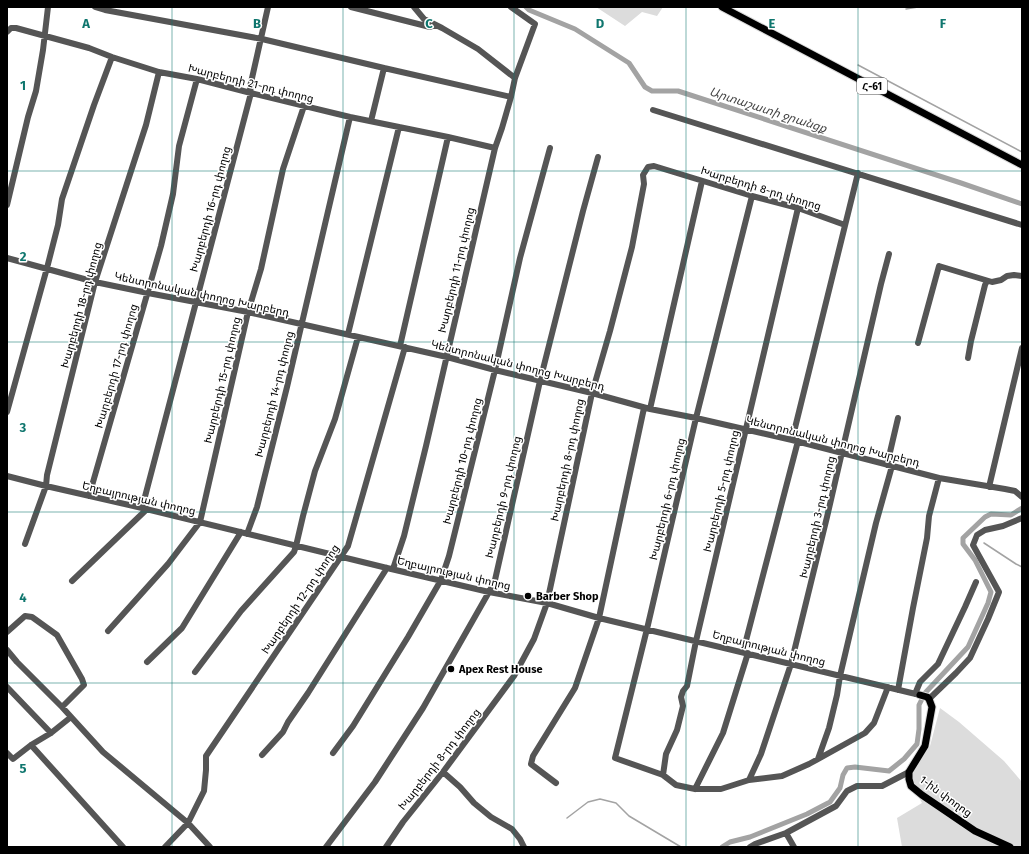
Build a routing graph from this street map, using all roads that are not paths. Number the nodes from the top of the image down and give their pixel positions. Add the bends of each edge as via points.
1 (48, 7) edge
2 (95, 7) edge
3 (268, 7) edge
4 (351, 7) edge
5 (414, 7) edge
6 (511, 7) edge
7 (722, 7) edge
8 (435, 25) junction
9 (7, 32) edge
10 (44, 36) junction
11 (262, 39) junction
12 (112, 57) junction
13 (384, 68) junction
14 (159, 72) junction
15 (197, 78) junction
16 (515, 78) junction
17 (251, 93) junction
18 (511, 97) junction
19 (304, 106) junction
20 (653, 110) dead end
21 (350, 117) junction
22 (371, 121) junction
23 (399, 128) junction
24 (448, 137) junction
25 (495, 148) junction
26 (550, 148) dead end
27 (598, 158) dead end
28 (1022, 165) edge
29 (858, 173) junction
30 (702, 181) junction
31 (752, 196) junction
32 (7, 205) edge
33 (798, 208) junction
34 (845, 225) junction
35 (1022, 225) edge
36 (889, 254) dead end
37 (7, 258) edge
38 (47, 268) junction
39 (1022, 276) edge
40 (987, 281) junction
41 (95, 282) junction
42 (148, 293) junction
43 (196, 303) junction
44 (248, 312) junction
45 (301, 324) junction
46 (348, 334) junction
47 (358, 337) junction
48 (918, 343) dead end
49 (402, 346) junction
50 (1022, 348) edge
51 (446, 357) junction
52 (968, 358) dead end
53 (495, 370) junction
54 (540, 380) junction
55 (592, 393) junction
56 (647, 408) junction
57 (7, 412) edge
58 (696, 418) junction
59 (898, 418) dead end
60 (745, 429) junction
61 (795, 441) junction
62 (842, 453) junction
63 (890, 465) junction
64 (7, 476) edge
65 (939, 478) junction
66 (46, 486) junction
67 (989, 486) junction
68 (88, 496) junction
69 (1022, 497) edge
70 (144, 508) junction
71 (1022, 518) edge
72 (200, 522) junction
73 (244, 533) junction
74 (25, 544) dead end
75 (296, 546) junction
76 (341, 557) junction
77 (390, 568) junction
78 (440, 580) junction
79 (72, 581) dead end
80 (976, 582) dead end
81 (490, 592) junction
82 (547, 603) junction
83 (599, 618) junction
84 (647, 629) junction
85 (108, 631) dead end
86 (7, 632) edge
87 (696, 641) junction
88 (7, 650) edge
89 (745, 653) junction
90 (147, 662) dead end
91 (792, 664) junction
92 (194, 672) dead end
93 (840, 676) junction
94 (7, 687) edge
95 (888, 687) junction
96 (898, 690) junction
97 (923, 696) junction
98 (62, 707) junction
99 (71, 717) junction
100 (51, 733) junction
101 (31, 745) junction
102 (334, 752) dead end
103 (7, 753) edge
104 (262, 755) dead end
105 (818, 759) junction
106 (443, 772) junction
107 (909, 772) junction
108 (663, 775) junction
109 (749, 780) junction
110 (556, 783) dead end
111 (695, 789) junction
112 (188, 823) junction
113 (786, 832) junction
114 (123, 847) edge
115 (165, 847) edge
116 (210, 847) edge
117 (326, 847) edge
118 (386, 847) edge
119 (524, 847) edge
120 (750, 847) edge
121 (794, 847) edge
122 (1010, 847) edge

1 - 10 street
2 - 11 street
3 - 11 street, Խարբերդի 16-րդ փողոց
4 - 8 street via 430,26
5 - 8 street via 424,19
6 - 16 street, Խարբերդի 11-րդ փողոց via 535,24
7 - 28 main road, Հ-61
8 - 16 street via 478,49
9 - 10 street, Խարբերդի 21-րդ փողոց via 11,28 16,28
10 - 12 street, Խարբերդի 21-րդ փողոց
10 - 32 street via 36,91
11 - 13 street
11 - 17 street, Խարբերդի 16-րդ փողոց via 250,87
12 - 14 street, Խարբերդի 21-րդ փողոց
12 - 38 street via 62,200
13 - 18 street
13 - 22 street
14 - 15 street, Խարբերդի 21-րդ փողոց
14 - 41 street, Խարբերդի 18-րդ փողոց via 146,125
15 - 17 street, Խարբերդի 21-րդ փողոց
15 - 42 street, Խարբերդի 17-րդ փողոց via 179,146 173,194 163,239
16 - 18 street, Խարբերդի 11-րդ փողոց
17 - 19 street, Խարբերդի 21-րդ փողոց
17 - 43 street, Խարբերդի 16-րդ փողոց
18 - 25 street, Խարբերդի 11-րդ փողոց
19 - 21 street, Խարբերդի 21-րդ փողոց
19 - 44 street, Խարբերդի 15-րդ փողոց via 283,169 261,269
20 - 29 street
21 - 22 street, Խարբերդի 21-րդ փողոց
21 - 45 street, Խարբերդի 14-րդ փողոց
22 - 23 street, Խարբերդի 21-րդ փողոց
23 - 24 street, Խարբերդի 21-րդ փողոց
23 - 46 street
24 - 25 street, Խարբերդի 21-րդ փողոց
24 - 49 street, Խարբերդի 12-րդ փողոց
25 - 51 street, Խարբերդի 11-րդ փողոց
26 - 53 street, Խարբերդի 10-րդ փողոց via 520,258
27 - 54 street, Խարբերդի 9-րդ փողոց
29 - 34 street
29 - 35 street
30 - 31 street, Խարբերդի 8-րդ փողոց
30 - 55 street, Խարբերդի 8-րդ փողոց via 654,166 648,167 643,175 644,184 632,247
30 - 56 street
31 - 33 street, Խարբերդի 8-րդ փողոց
31 - 58 street, Խարբերդի 6-րդ փողոց
33 - 34 street, Խարբերդի 8-րդ փողոց
33 - 60 street, Խարբերդի 5-րդ փողոց
34 - 61 street
36 - 62 street, Խարբերդի 3-րդ փողոց
37 - 38 street, Կենտրոնական փողոց Խարբերդ
38 - 41 street, Կենտրոնական փողոց Խարբերդ
38 - 57 street
39 - 40 street via 1014,275 1001,280
40 - 48 street via 938,266
40 - 52 street
41 - 42 street, Կենտրոնական փողոց Խարբերդ
41 - 66 street, Խարբերդի 18-րդ փողոց
42 - 43 street, Կենտրոնական փողոց Խարբերդ
42 - 68 street, Խարբերդի 17-րդ փողոց
43 - 44 street, Կենտրոնական փողոց Խարբերդ
43 - 70 street, Խարբերդի 16-րդ փողոց
44 - 45 street, Կենտրոնական փողոց Խարբերդ
44 - 72 street, Խարբերդի 15-րդ փողոց
45 - 46 street, Կենտրոնական փողոց Խարբերդ
45 - 73 street, Խարբերդի 14-րդ փողոց via 257,506
46 - 47 street, Կենտրոնական փողոց Խարբերդ
47 - 49 street, Կենտրոնական փողոց Խարբերդ
47 - 75 street via 335,419 315,471
49 - 51 street, Կենտրոնական փողոց Խարբերդ
49 - 76 street, Խարբերդի 12-րդ փողոց via 348,546
50 - 67 street
51 - 53 street, Կենտրոնական փողոց Խարբերդ
51 - 77 street, Խարբերդի 11-րդ փողոց via 406,529
53 - 54 street, Կենտրոնական փողոց Խարբերդ
53 - 78 street, Խարբերդի 10-րդ փողոց via 449,556
54 - 55 street, Կենտրոնական փողոց Խարբերդ
54 - 81 street, Խարբերդի 9-րդ փողոց via 495,580
55 - 56 street, Կենտրոնական փողոց Խարբերդ
55 - 82 street, Խարբերդի 8-րդ փողոց
56 - 58 street, Կենտրոնական փողոց Խարբերդ
56 - 83 street
58 - 60 street, Կենտրոնական փողոց Խարբերդ
58 - 84 street, Խարբերդի 6-րդ փողոց
59 - 63 street
60 - 61 street, Կենտրոնական փողոց Խարբերդ
60 - 87 street, Խարբերդի 5-րդ փողոց
61 - 62 street, Կենտրոնական փողոց Խարբերդ
61 - 89 street
62 - 63 street, Կենտրոնական փողոց Խարբերդ
62 - 91 street, Խարբերդի 3-րդ փողոց
63 - 65 street, Կենտրոնական փողոց Խարբերդ
63 - 93 street
64 - 66 street, Եղբայրության փողոց
65 - 67 street, Կենտրոնական փողոց Խարբերդ
65 - 96 street via 929,516
66 - 68 street, Եղբայրության փողոց
66 - 74 street, Խարբերդի 18-րդ փողոց
67 - 69 street, Կենտրոնական փողոց Խարբերդ via 1016,491
68 - 70 street, Եղբայրության փողոց
70 - 72 street, Եղբայրության փողոց
70 - 79 street
71 - 97 street via 977,535 973,545 999,592 970,658 956,673
72 - 73 street, Եղբայրության փողոց
72 - 85 street, Խարբերդի 15-րդ փողոց via 168,564
73 - 75 street, Եղբայրության փողոց
73 - 90 street, Խարբերդի 14-րդ փողոց via 182,628
75 - 76 street, Եղբայրության փողոց
75 - 92 street via 294,552 241,611
76 - 77 street, Եղբայրության փողոց
76 - 112 street, Խարբերդի 12-րդ փողոց via 206,756 204,791
77 - 78 street, Եղբայրության փողոց
77 - 104 street, Խարբերդի 11-րդ փողոց via 283,732
78 - 81 street, Եղբայրության փողոց
78 - 102 street, Խարբերդի 10-րդ փողոց via 408,637
80 - 97 street via 938,664 920,682
81 - 82 street, Եղբայրության փողոց
81 - 117 street, Խարբերդի 9-րդ փողոց via 423,708 375,782
82 - 83 street, Եղբայրության փողոց
82 - 106 street, Խարբերդի 8-րդ փողոց via 534,639 514,676
83 - 84 street, Եղբայրության փողոց
83 - 110 street via 575,688 533,756 531,764
84 - 87 street, Եղբայրության փողոց
84 - 108 street, Խարբերդի 6-րդ փողոց via 615,758
86 - 98 street via 25,616 32,617 57,635 84,685
87 - 89 street, Եղբայրության փողոց
87 - 108 street, Խարբերդի 5-րդ փողոց via 687,686 681,697 683,706 677,730 666,754
88 - 98 street
89 - 91 street, Եղբայրության փողոց
89 - 111 street via 723,733
91 - 93 street, Եղբայրության փողոց
91 - 109 street, Խարբերդի 3-րդ փողոց via 761,754
93 - 95 street, Եղբայրության փողոց
93 - 105 street via 829,728
94 - 100 street
95 - 96 street, Եղբայրության փողոց
95 - 105 street via 874,723 865,733
96 - 97 street, Եղբայրության փողոց
97 - 107 main road, 1-ին փողոց via 932,707 925,746
98 - 99 street
99 - 100 street
99 - 112 street via 103,752
100 - 101 street
101 - 103 street via 13,759
101 - 114 street
105 - 109 street via 782,776
106 - 118 street, Խարբերդի 8-րդ փողոց
106 - 119 street via 474,803 512,830
107 - 113 street via 882,786 857,786 847,791 836,806
107 - 122 main road, 1-ին փողոց via 911,786 922,795 975,831
108 - 111 street via 676,785
109 - 111 street via 721,789
112 - 115 street, Խարբերդի 12-րդ փողոց
112 - 116 street
113 - 120 street
113 - 121 street

